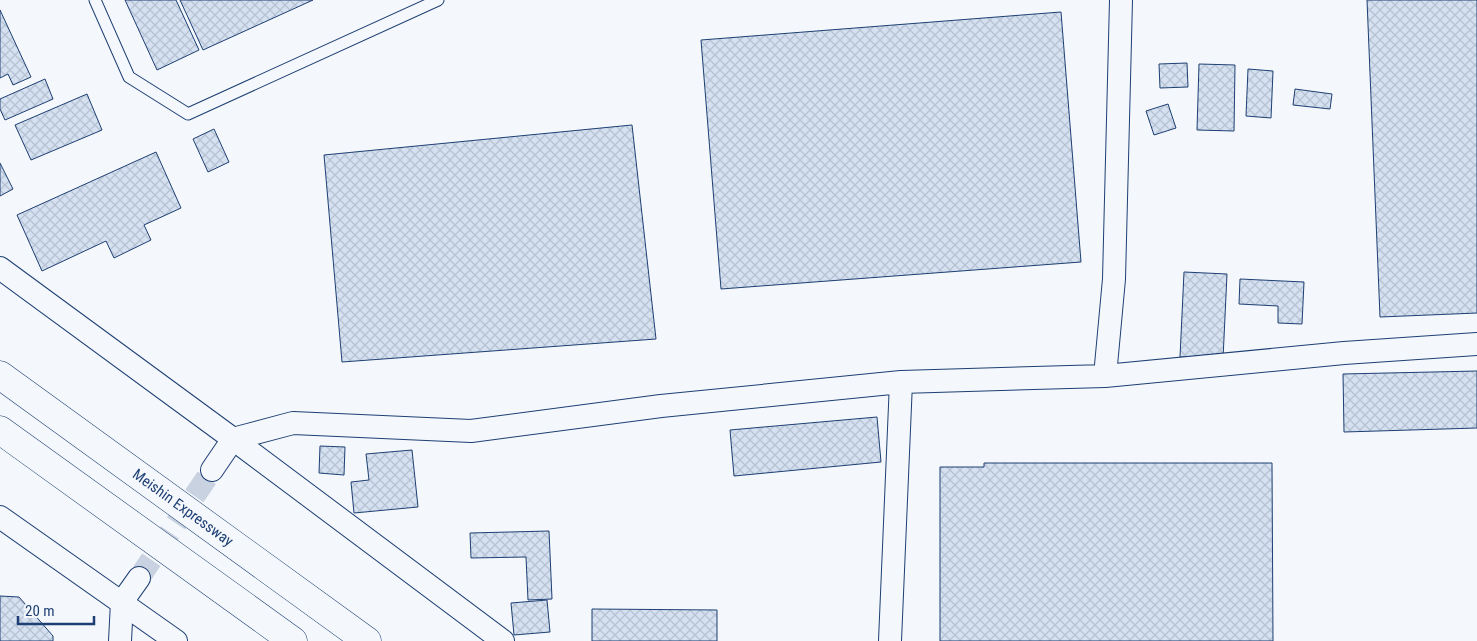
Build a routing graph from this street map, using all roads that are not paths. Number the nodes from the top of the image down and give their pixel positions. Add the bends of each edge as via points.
1 (95, 0) edge
2 (438, 0) edge
3 (1121, 0) edge
4 (0, 268) edge
5 (1477, 344) edge
6 (0, 374) edge
7 (1105, 376) junction
8 (901, 382) junction
9 (0, 430) edge
10 (233, 439) junction
11 (212, 470) tunnel mouth
12 (0, 517) edge
13 (139, 578) tunnel mouth
14 (122, 602) junction
15 (120, 641) edge
16 (176, 641) edge
17 (293, 641) edge
18 (368, 641) edge
19 (503, 641) edge
20 (890, 641) edge

1 - 2 lane via 129,77 188,114
3 - 7 street via 1114,279
4 - 10 street
5 - 7 street
6 - 18 highway, Meishin Expressway
7 - 8 street
8 - 10 street via 661,406 471,431 293,423
8 - 20 street
9 - 17 highway
10 - 11 street
10 - 19 street
12 - 14 street
13 - 14 street
14 - 15 street
14 - 16 street

